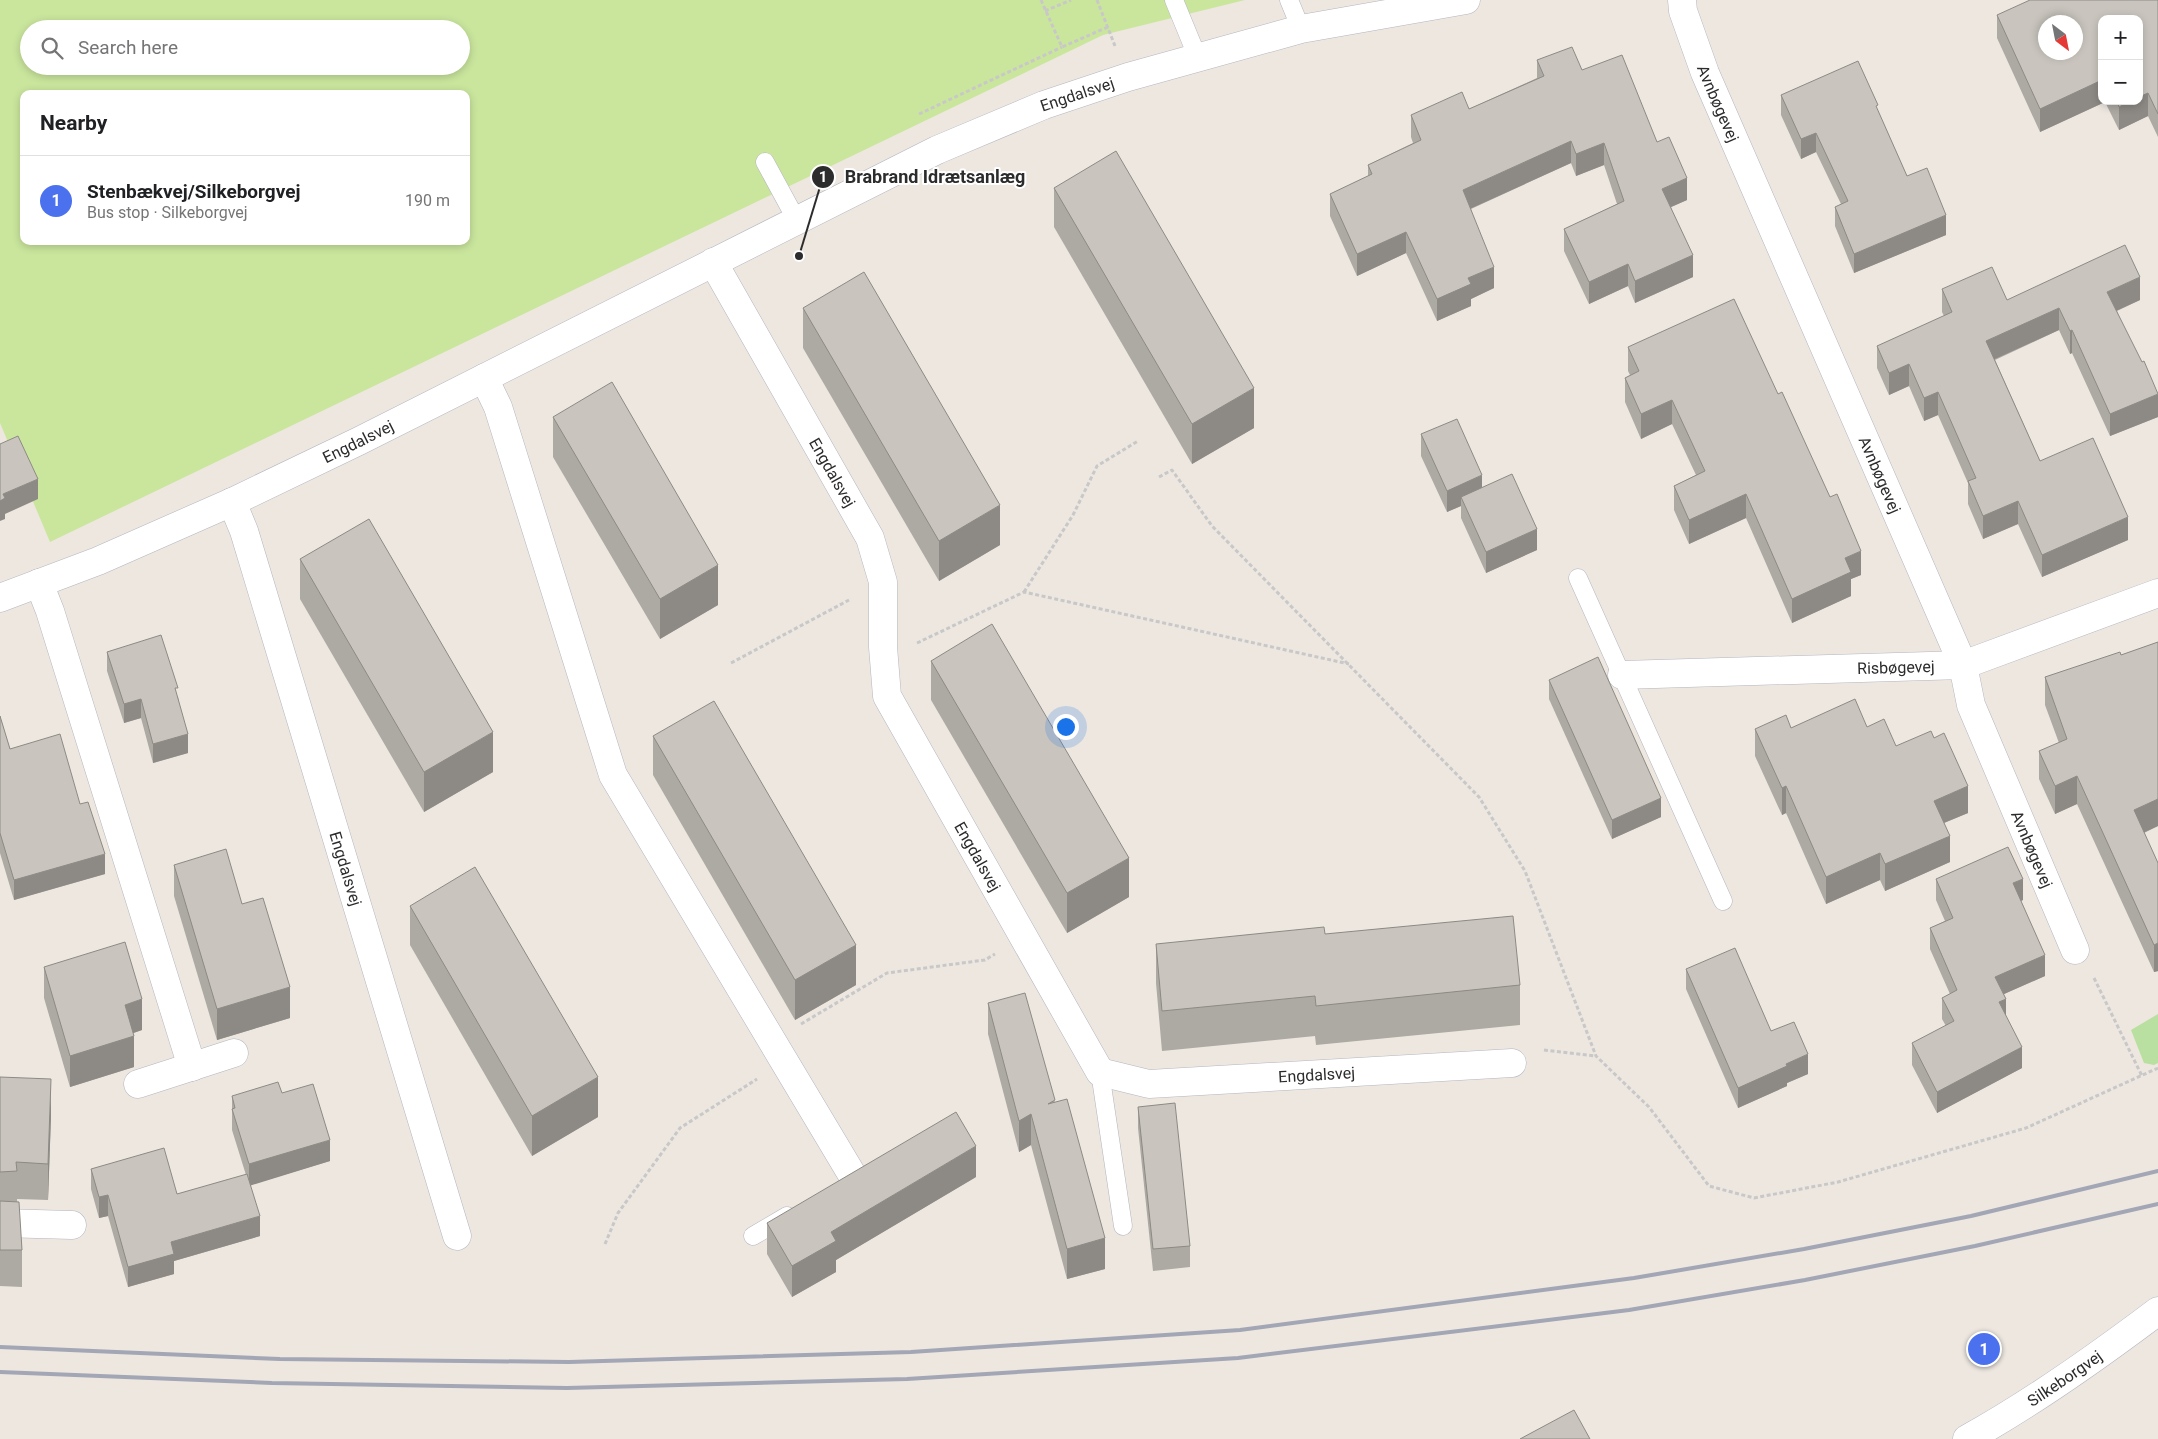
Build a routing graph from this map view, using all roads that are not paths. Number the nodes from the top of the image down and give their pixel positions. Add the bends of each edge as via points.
1 (1174, 0) edge
2 (1289, 0) edge
3 (1466, 0) edge
4 (1682, 0) edge
5 (1301, 29) junction
6 (1197, 56) junction
7 (765, 162) dead end
8 (797, 221) junction
9 (713, 262) junction
10 (484, 378) junction
11 (232, 502) junction
12 (1578, 578) dead end
13 (40, 583) junction
14 (2158, 593) edge
15 (0, 598) edge
16 (1963, 665) junction
17 (1622, 675) junction
18 (1723, 901) dead end
19 (2075, 950) road end
20 (234, 1053) dead end
21 (1512, 1063) road end
22 (192, 1067) junction
23 (1100, 1072) junction
24 (138, 1084) dead end
25 (853, 1178) edge
26 (804, 1207) edge
27 (0, 1223) edge
28 (72, 1225) dead end
29 (1123, 1226) dead end
30 (457, 1236) dead end
31 (753, 1236) dead end
32 (2158, 1311) edge
33 (1967, 1439) edge

1 - 6 lane
2 - 5 lane
3 - 5 street, Engdalsvej
4 - 16 street, Avnbøgevej via 1704,73
5 - 6 street, Engdalsvej
6 - 8 street, Engdalsvej via 1044,105 963,138
7 - 8 lane
8 - 9 street, Engdalsvej
9 - 10 street, Engdalsvej
9 - 23 street, Engdalsvej via 870,538 883,582 887,696
10 - 11 street, Engdalsvej
10 - 25 street via 498,407 613,775
11 - 13 street, Engdalsvej
11 - 30 street, Engdalsvej via 244,531
12 - 17 lane
13 - 15 street, Engdalsvej
13 - 22 street
14 - 16 street, Risbøgevej
16 - 17 street, Risbøgevej
16 - 19 street, Avnbøgevej via 1971,706
17 - 18 lane
20 - 22 street
21 - 23 street, Engdalsvej via 1149,1084
22 - 24 street
23 - 29 lane
26 - 31 lane
27 - 28 street
32 - 33 street, Silkeborgvej via 2101,1354

